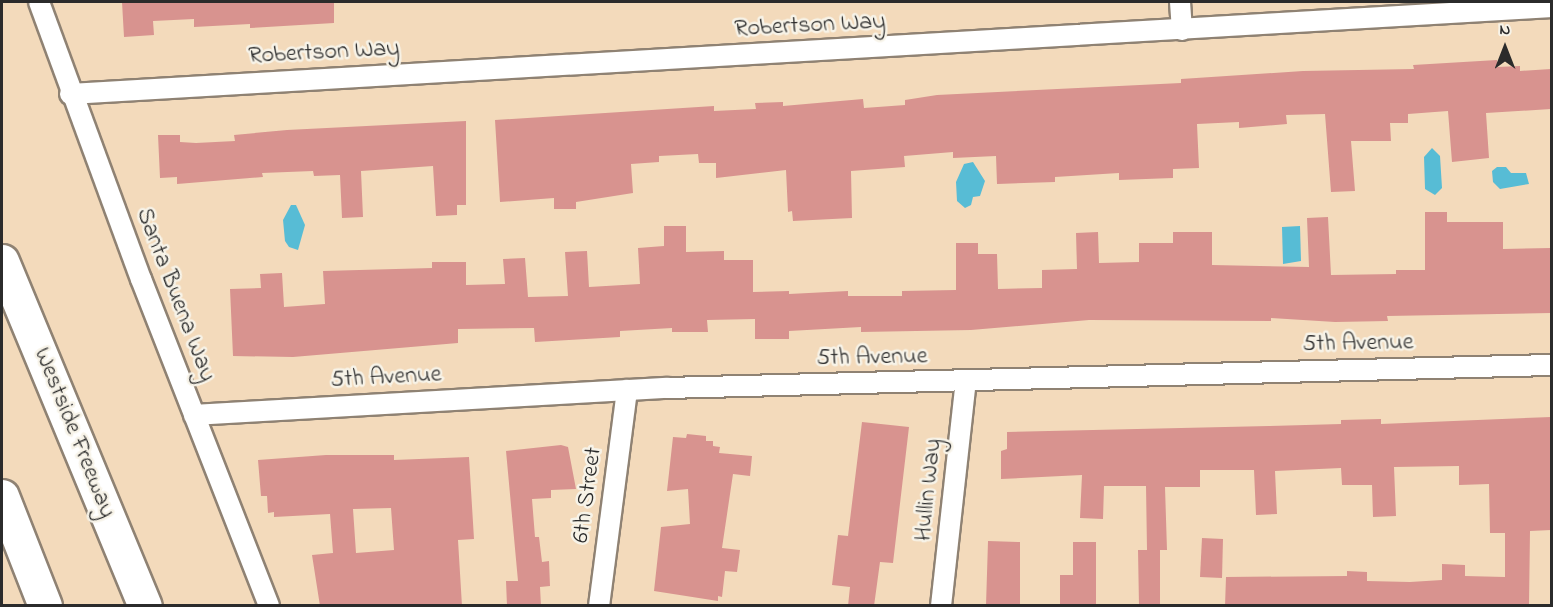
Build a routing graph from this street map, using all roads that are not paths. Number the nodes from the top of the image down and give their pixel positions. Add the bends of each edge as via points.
1 (39, 2) edge
2 (1180, 2) edge
3 (1531, 5) edge
4 (1551, 7) edge
5 (1182, 30) junction
6 (70, 94) junction
7 (2, 261) edge
8 (1551, 365) edge
9 (966, 380) junction
10 (627, 390) junction
11 (194, 415) junction
12 (2, 496) edge
13 (45, 606) edge
14 (145, 606) edge
15 (269, 606) edge
16 (599, 606) edge
17 (941, 606) edge

1 - 6 street, Santa Buena Way
2 - 5 street
3 - 4 street, Robertson Way
3 - 5 street, Robertson Way
5 - 6 street, Robertson Way
6 - 11 street, Santa Buena Way
7 - 14 highway, Westside Freeway
8 - 9 street, 5th Avenue
9 - 10 street, 5th Avenue
9 - 17 street, Hullin Way
10 - 11 street, 5th Avenue
10 - 16 street, 6th Street
11 - 15 street, Santa Buena Way
12 - 13 highway

